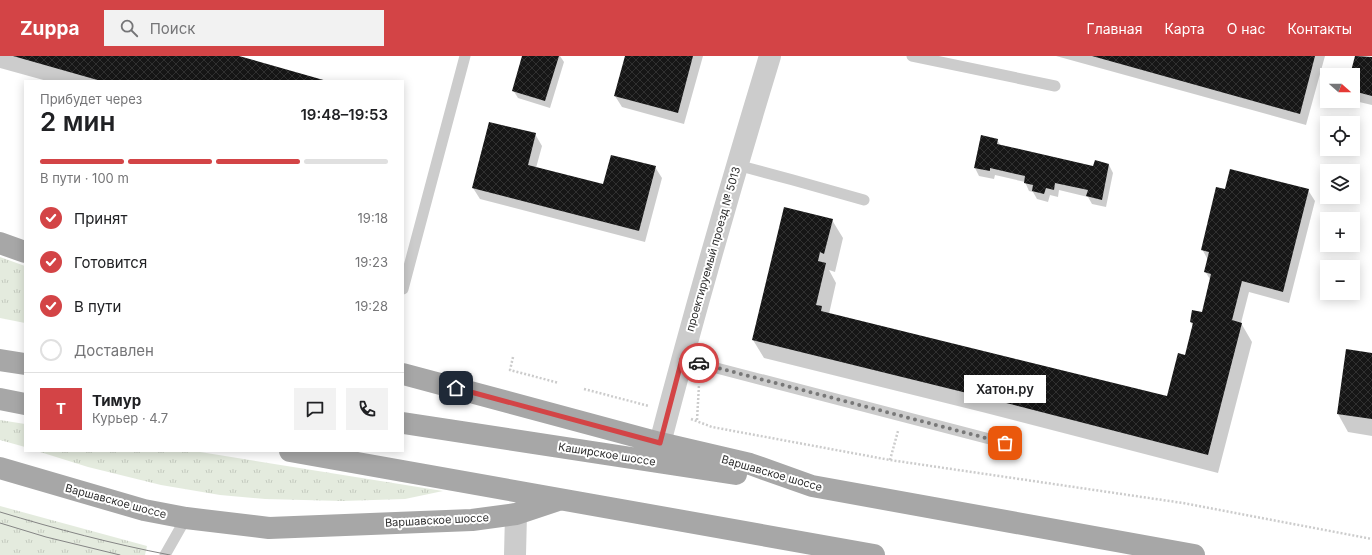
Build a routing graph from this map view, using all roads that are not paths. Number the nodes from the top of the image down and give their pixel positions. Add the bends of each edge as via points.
1 (465, 56) edge
2 (770, 56) edge
3 (912, 56) edge
4 (1055, 86) dead end
5 (737, 165) junction
6 (864, 200) dead end
7 (0, 243) edge
8 (24, 252) edge
9 (404, 285) edge
10 (682, 359) junction
11 (0, 360) edge
12 (24, 364) edge
13 (404, 374) edge
14 (0, 399) edge
15 (24, 404) edge
16 (404, 423) edge
17 (660, 443) junction
18 (1005, 443) dead end
19 (296, 452) edge
20 (0, 468) edge
21 (812, 486) junction
22 (561, 499) junction
23 (516, 514) junction
24 (186, 518) junction
25 (165, 555) edge
26 (515, 555) edge
27 (874, 555) edge
28 (1194, 555) edge

1 - 9 lane
2 - 5 street, проектируемый проезд № 5013
3 - 4 lane
5 - 6 lane
5 - 10 street, проектируемый проезд № 5013
7 - 8 main road
10 - 17 street, проектируемый проезд № 5013
10 - 18 lane
11 - 12 main road
13 - 17 main road, Варшавское шоссе
14 - 15 main road
16 - 21 main road, Каширское шоссе
17 - 21 main road, Варшавское шоссе via 750,464
19 - 22 main road
20 - 24 main road, Варшавское шоссе via 144,510
21 - 28 main road, Варшавское шоссе
22 - 23 main road, Варшавское шоссе
22 - 27 main road, Варшавское шоссе
23 - 24 main road, Варшавское шоссе via 472,520 269,528
23 - 26 street
24 - 25 lane

